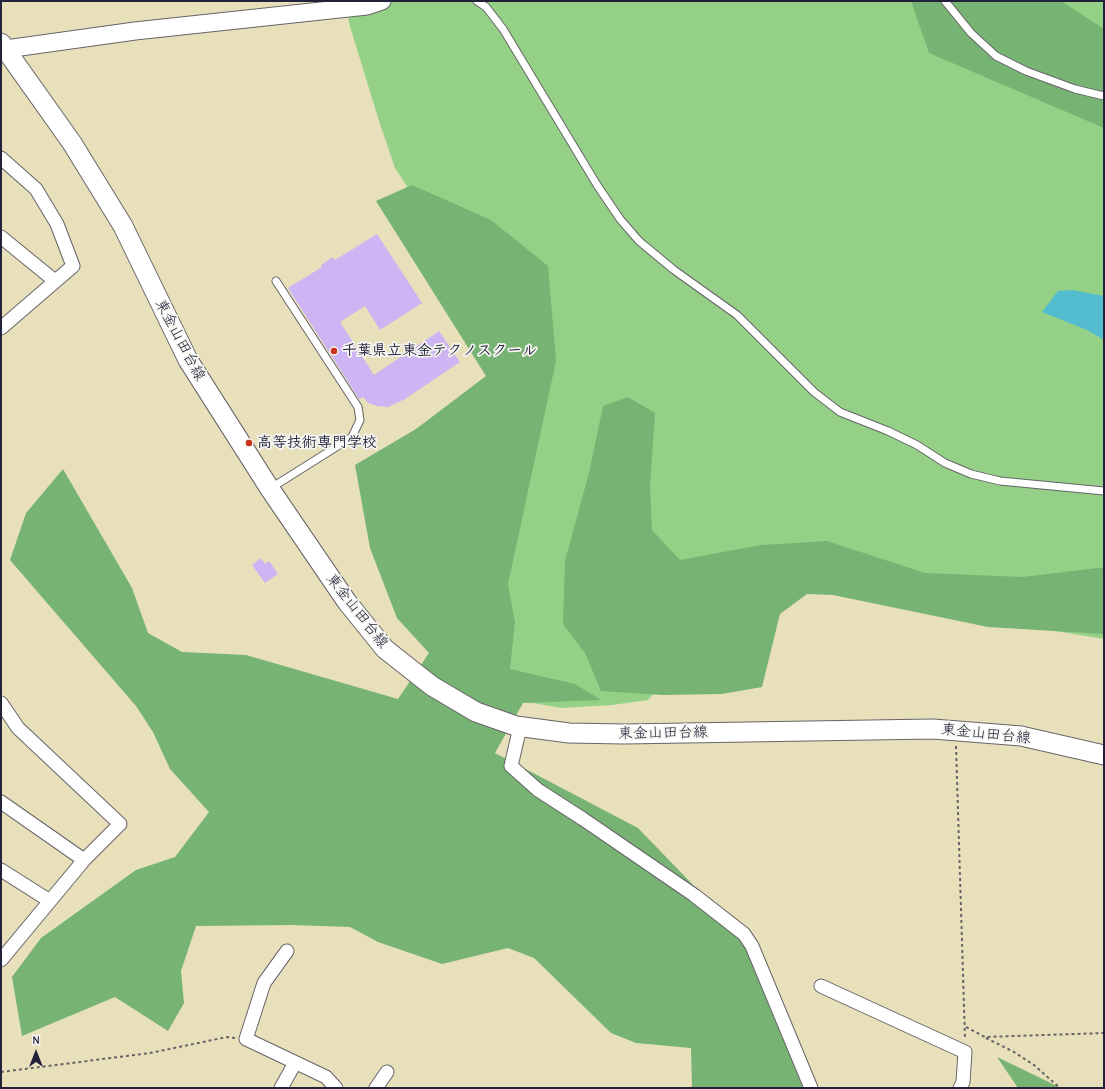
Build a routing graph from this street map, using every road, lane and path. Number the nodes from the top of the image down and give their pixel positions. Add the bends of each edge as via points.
1 (382, 1) edge
2 (477, 1) edge
3 (945, 1) edge
4 (3, 46) edge
5 (1104, 96) edge
6 (1, 158) edge
7 (2, 241) edge
8 (55, 281) junction
9 (276, 281) dead end
10 (1, 328) edge
11 (270, 489) junction
12 (1104, 491) edge
13 (1, 703) edge
14 (520, 727) junction
15 (956, 730) junction
16 (1104, 755) edge
17 (1, 802) edge
18 (84, 860) junction
19 (1, 870) edge
20 (50, 902) junction
21 (287, 951) dead end
22 (4, 952) edge
23 (821, 986) dead end
24 (966, 1027) junction
25 (1104, 1033) edge
26 (985, 1037) junction
27 (246, 1039) junction
28 (965, 1052) junction
29 (295, 1063) junction
30 (1, 1072) edge
31 (386, 1072) dead end
32 (965, 1086) edge
33 (281, 1088) edge
34 (336, 1088) edge
35 (376, 1088) edge
36 (811, 1088) edge
37 (1060, 1088) edge

1 - 4 street via 367,6
2 - 12 lane via 486,7 503,29 597,185 638,241 737,315 819,396 840,412 888,431 971,474 1000,481
3 - 5 lane via 971,33 996,56 1026,71 1075,89
4 - 11 main road, 東金山田台線 via 72,143 124,226 188,360
6 - 8 street via 36,190 57,224 73,266
7 - 8 street
8 - 10 street
9 - 11 lane via 358,407 360,420 352,437
11 - 14 main road, 東金山田台線 via 347,602 385,649 432,686 476,712
13 - 18 street via 18,728 120,824
14 - 15 main road, 東金山田台線 via 569,733 624,734
14 - 36 street via 512,766 538,790 694,895 744,934 752,946
15 - 16 main road, 東金山田台線 via 1021,736
15 - 24 path
17 - 18 street
18 - 20 street
19 - 20 street
20 - 22 street
21 - 27 street via 264,983
23 - 28 street
24 - 26 path
24 - 28 path
25 - 26 path
26 - 37 path via 1034,1065
27 - 29 street
27 - 30 path via 227,1037 150,1053
28 - 32 street
29 - 33 street
29 - 34 street via 326,1077
31 - 35 street

